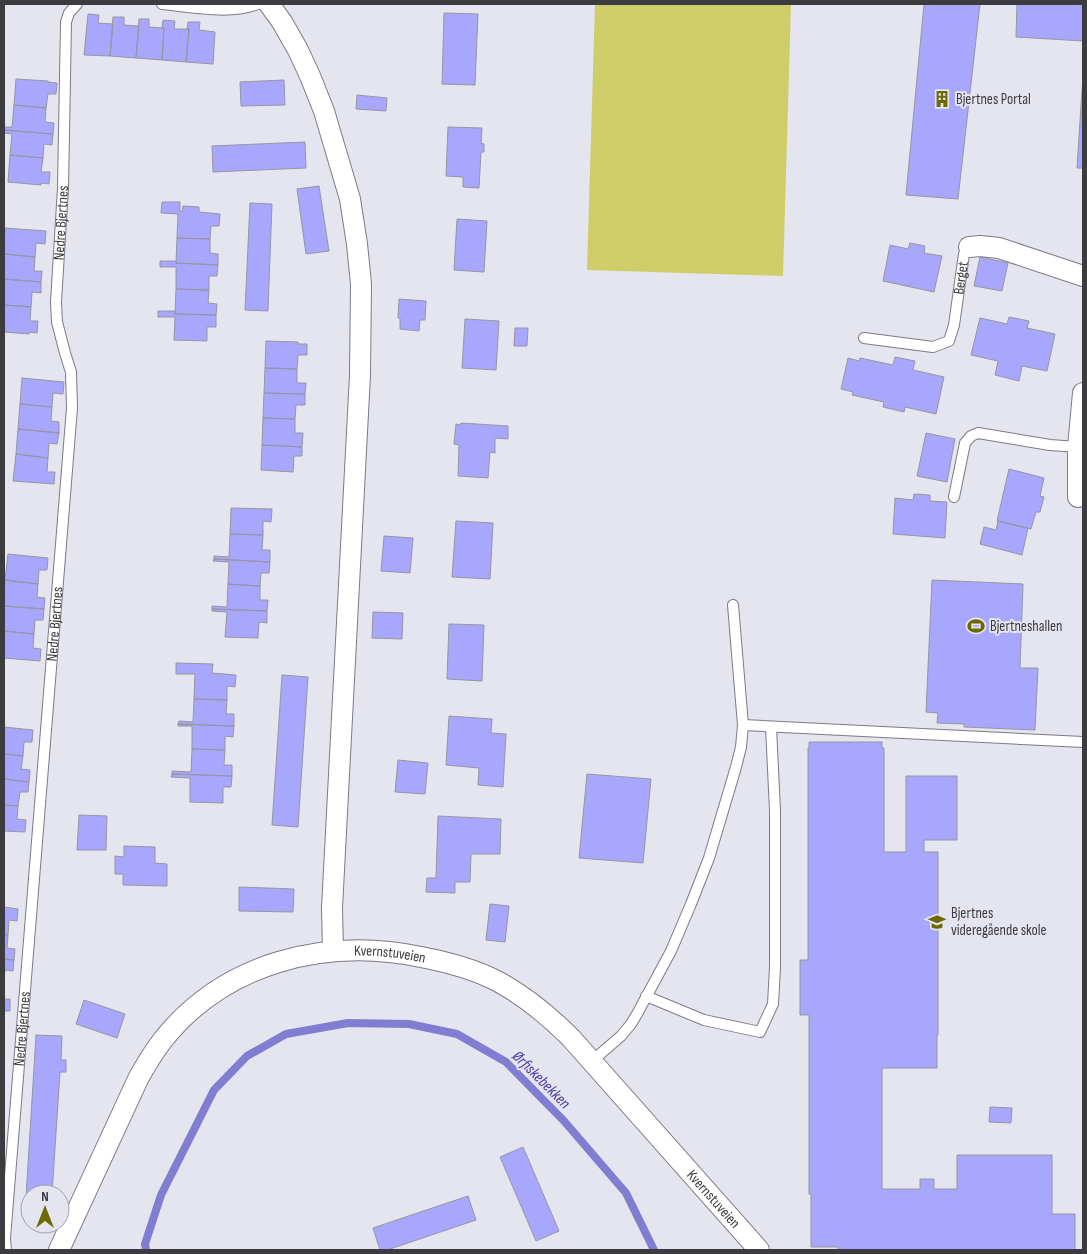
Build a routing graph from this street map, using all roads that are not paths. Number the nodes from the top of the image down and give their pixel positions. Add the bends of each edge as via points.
1 (77, 4) edge
2 (162, 4) edge
3 (258, 4) edge
4 (269, 4) edge
5 (970, 247) joint
6 (1083, 276) edge
7 (864, 338) dead end
8 (1083, 393) edge
9 (1078, 447) junction
10 (1078, 497) dead end
11 (954, 498) dead end
12 (734, 605) dead end
13 (743, 725) junction
14 (771, 727) junction
15 (1083, 742) edge
16 (333, 951) junction
17 (646, 996) junction
18 (592, 1061) junction
19 (6, 1250) edge
20 (59, 1250) edge
21 (759, 1250) edge

1 - 19 lane, Nedre Bjertnes via 66,22 63,188 56,302 71,372 72,408
2 - 3 lane via 228,10
4 - 16 street via 298,50 324,111 350,199 361,284 360,375 332,908
5 - 6 street, Berget via 999,248
5 - 7 lane, Berget via 964,254 949,341 933,347
8 - 9 street
9 - 10 street
9 - 11 lane via 978,433 965,443
12 - 13 lane
13 - 14 lane
13 - 17 lane via 736,767 709,858 671,951
14 - 15 lane
14 - 17 lane via 775,810 775,967 772,1004 760,1032 704,1020
16 - 18 street, Kvernstuveien via 375,950 409,954 446,962 496,980 555,1022
16 - 20 street, Kvernstuveien via 283,960 242,976 207,998 176,1025 138,1079
17 - 18 lane via 622,1036
18 - 21 street, Kvernstuveien

